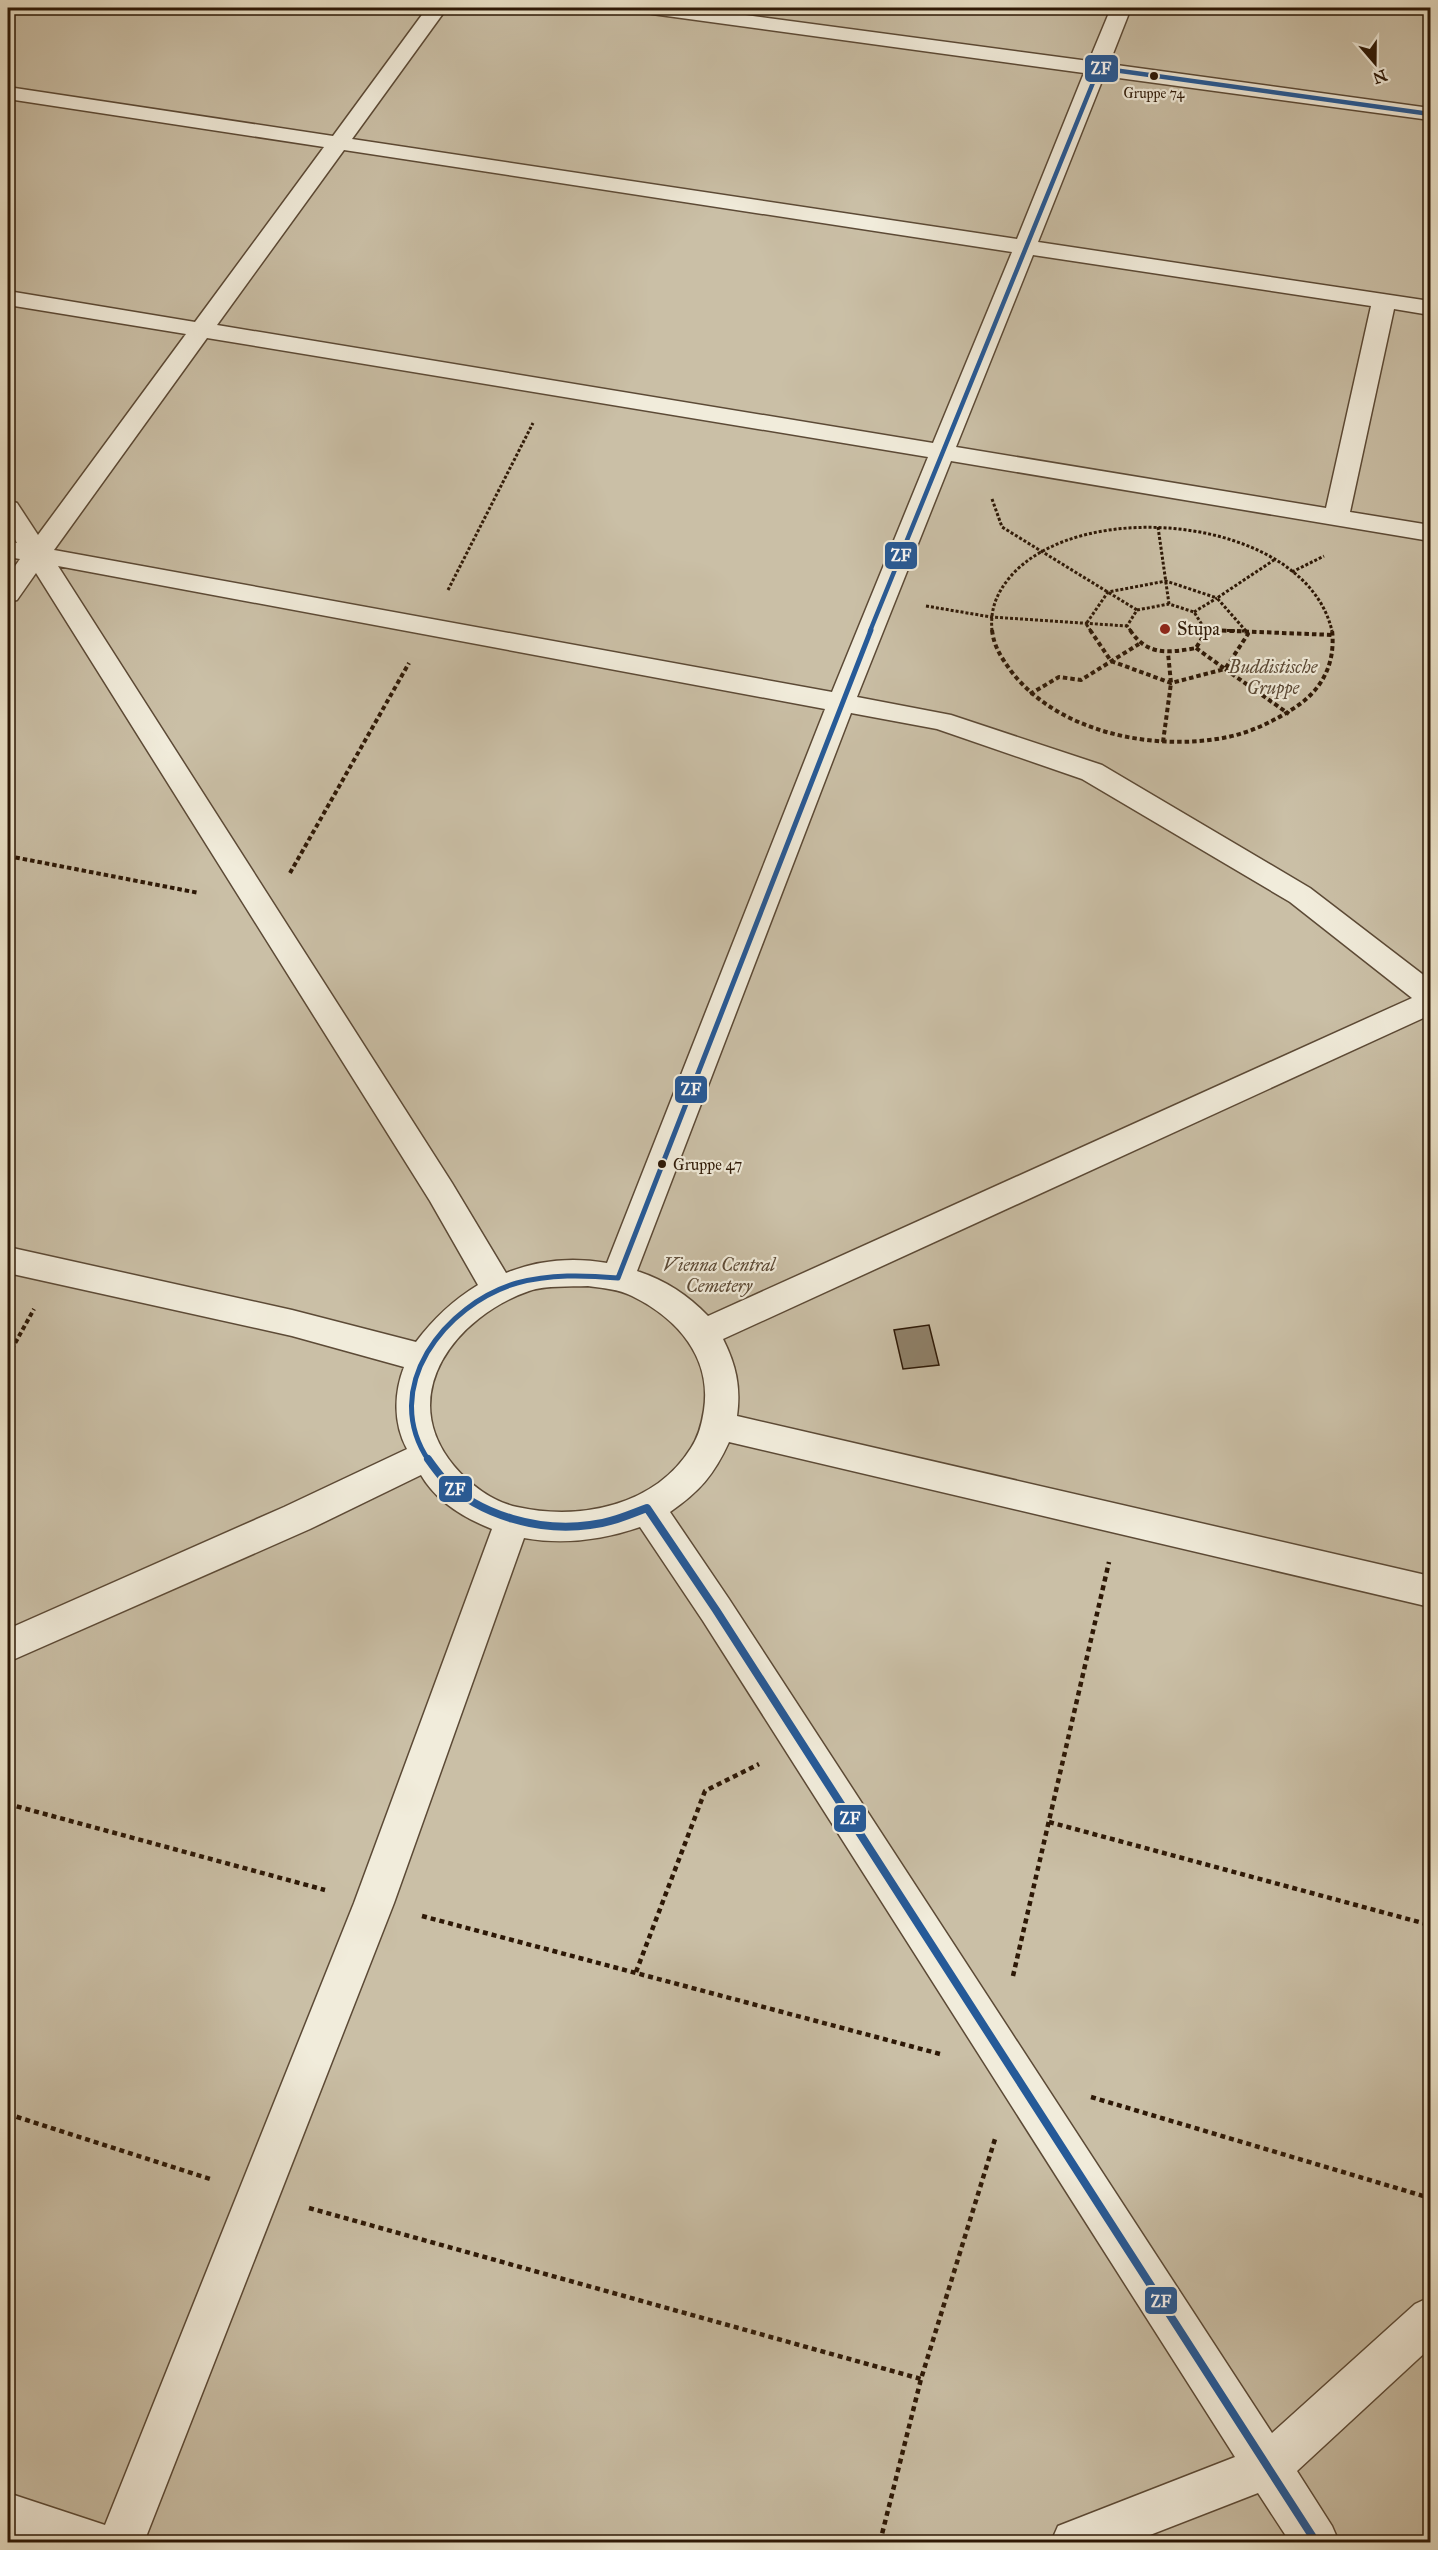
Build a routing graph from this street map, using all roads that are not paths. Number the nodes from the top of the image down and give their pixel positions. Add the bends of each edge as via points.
1 (437, 8) edge
2 (652, 8) edge
3 (1122, 8) edge
4 (772, 16) edge
5 (1099, 68) junction
6 (8, 93) edge
7 (1431, 114) edge
8 (337, 142) junction
9 (1026, 246) junction
10 (8, 298) edge
11 (1384, 301) junction
12 (1431, 308) edge
13 (200, 330) junction
14 (943, 452) junction
15 (8, 508) edge
16 (1336, 518) junction
17 (1431, 533) edge
18 (8, 549) edge
19 (37, 554) junction
20 (8, 563) edge
21 (8, 594) edge
22 (842, 701) junction
23 (1431, 996) edge
24 (1431, 1003) edge
25 (8, 1260) edge
26 (618, 1278) junction
27 (498, 1289) junction
28 (704, 1333) junction
29 (423, 1358) junction
30 (720, 1426) junction
31 (426, 1456) junction
32 (647, 1508) junction
33 (513, 1521) junction
34 (1431, 1592) edge
35 (8, 1646) edge
36 (1431, 2319) edge
37 (1268, 2467) junction
38 (8, 2516) edge
39 (90, 2542) edge
40 (121, 2542) edge
41 (1074, 2542) edge
42 (1316, 2542) edge

1 - 8 lane
2 - 4 lane
3 - 5 lane
4 - 5 lane
5 - 7 lane
5 - 9 lane
6 - 8 lane
8 - 9 lane
8 - 13 lane
9 - 11 lane
9 - 14 lane
10 - 13 lane
11 - 12 lane
11 - 16 lane
13 - 14 lane
13 - 19 lane
14 - 16 lane
14 - 22 lane
15 - 19 lane
16 - 17 lane
18 - 19 lane
19 - 20 lane
19 - 21 lane
19 - 22 lane
19 - 27 lane via 441,1192
22 - 23 lane via 941,721 1092,772 1300,896
22 - 26 lane
24 - 28 lane
25 - 29 lane via 292,1323
26 - 27 lane via 588,1273 557,1274
26 - 28 lane via 668,1299
27 - 29 lane via 467,1307 441,1330
28 - 30 lane via 723,1378
29 - 31 lane via 413,1390 414,1424
30 - 32 lane via 710,1450 694,1472 673,1492
30 - 34 lane
31 - 33 lane via 447,1484 477,1506
31 - 35 lane via 297,1518
32 - 33 lane via 616,1520 581,1526 547,1527
32 - 37 lane
33 - 40 lane via 374,1903
36 - 37 lane
37 - 41 lane
37 - 42 lane
38 - 39 lane

